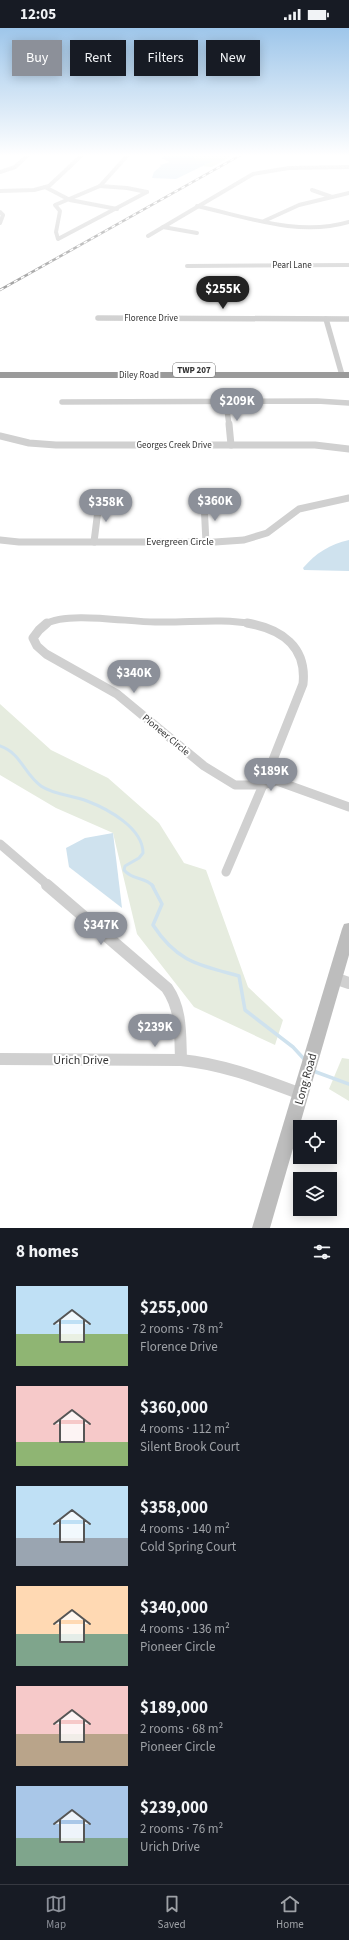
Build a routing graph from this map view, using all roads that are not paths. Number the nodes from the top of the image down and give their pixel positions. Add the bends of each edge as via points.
1 (0, 212) edge
2 (60, 212) edge
3 (111, 212) edge
4 (188, 212) edge
5 (224, 212) edge
6 (283, 212) edge
7 (264, 221) junction
8 (349, 222) edge
9 (0, 223) edge
10 (163, 227) junction
11 (197, 233) dead end
12 (148, 236) dead end
13 (349, 265) edge
14 (187, 266) dead end
15 (98, 318) dead end
16 (326, 319) junction
17 (349, 319) edge
18 (0, 370) edge
19 (346, 373) edge
20 (0, 375) edge
21 (62, 402) dead end
22 (226, 402) junction
23 (349, 403) edge
24 (0, 436) edge
25 (231, 445) junction
26 (349, 449) edge
27 (349, 498) edge
28 (99, 502) dead end
29 (204, 502) dead end
30 (0, 540) edge
31 (94, 542) junction
32 (206, 542) junction
33 (262, 785) junction
34 (349, 807) edge
35 (0, 844) edge
36 (226, 872) dead end
37 (349, 929) edge
38 (342, 981) edge
39 (0, 1059) edge
40 (181, 1060) junction
41 (303, 1088) junction
42 (261, 1228) edge

1 - 9 street via 3,215
2 - 3 street via 56,232 58,239
4 - 10 street
5 - 7 street
6 - 7 street
7 - 8 street via 311,229
10 - 11 street
10 - 12 street
13 - 14 street, Pearl Lane
15 - 16 street, Florence Drive
16 - 17 street, Florence Drive
16 - 19 street
18 - 19 highway, Diley Road / TWP 207
19 - 20 highway, Diley Road / TWP 207
21 - 22 street
22 - 23 street
22 - 25 street
24 - 25 street, Georges Creek Drive via 29,443 56,445
25 - 26 street, Georges Creek Drive via 316,445
27 - 32 street, Evergreen Circle via 299,509 267,533 244,540
28 - 31 street
29 - 32 street
30 - 31 street, Evergreen Circle
31 - 32 street, Evergreen Circle
33 - 33 street, Pioneer Circle via 303,684 305,670 302,656 295,646 267,629 246,622 227,620 59,620 52,621 36,631 33,638 46,654 117,694 204,766 235,785
33 - 34 street, Pioneer Circle via 277,781
33 - 36 street
35 - 40 street via 172,993 180,1014
37 - 38 main road, Long Road
38 - 41 main road, Long Road via 317,1040
39 - 40 street, Urich Drive
40 - 41 street, Urich Drive via 206,1062
41 - 42 main road, Long Road

